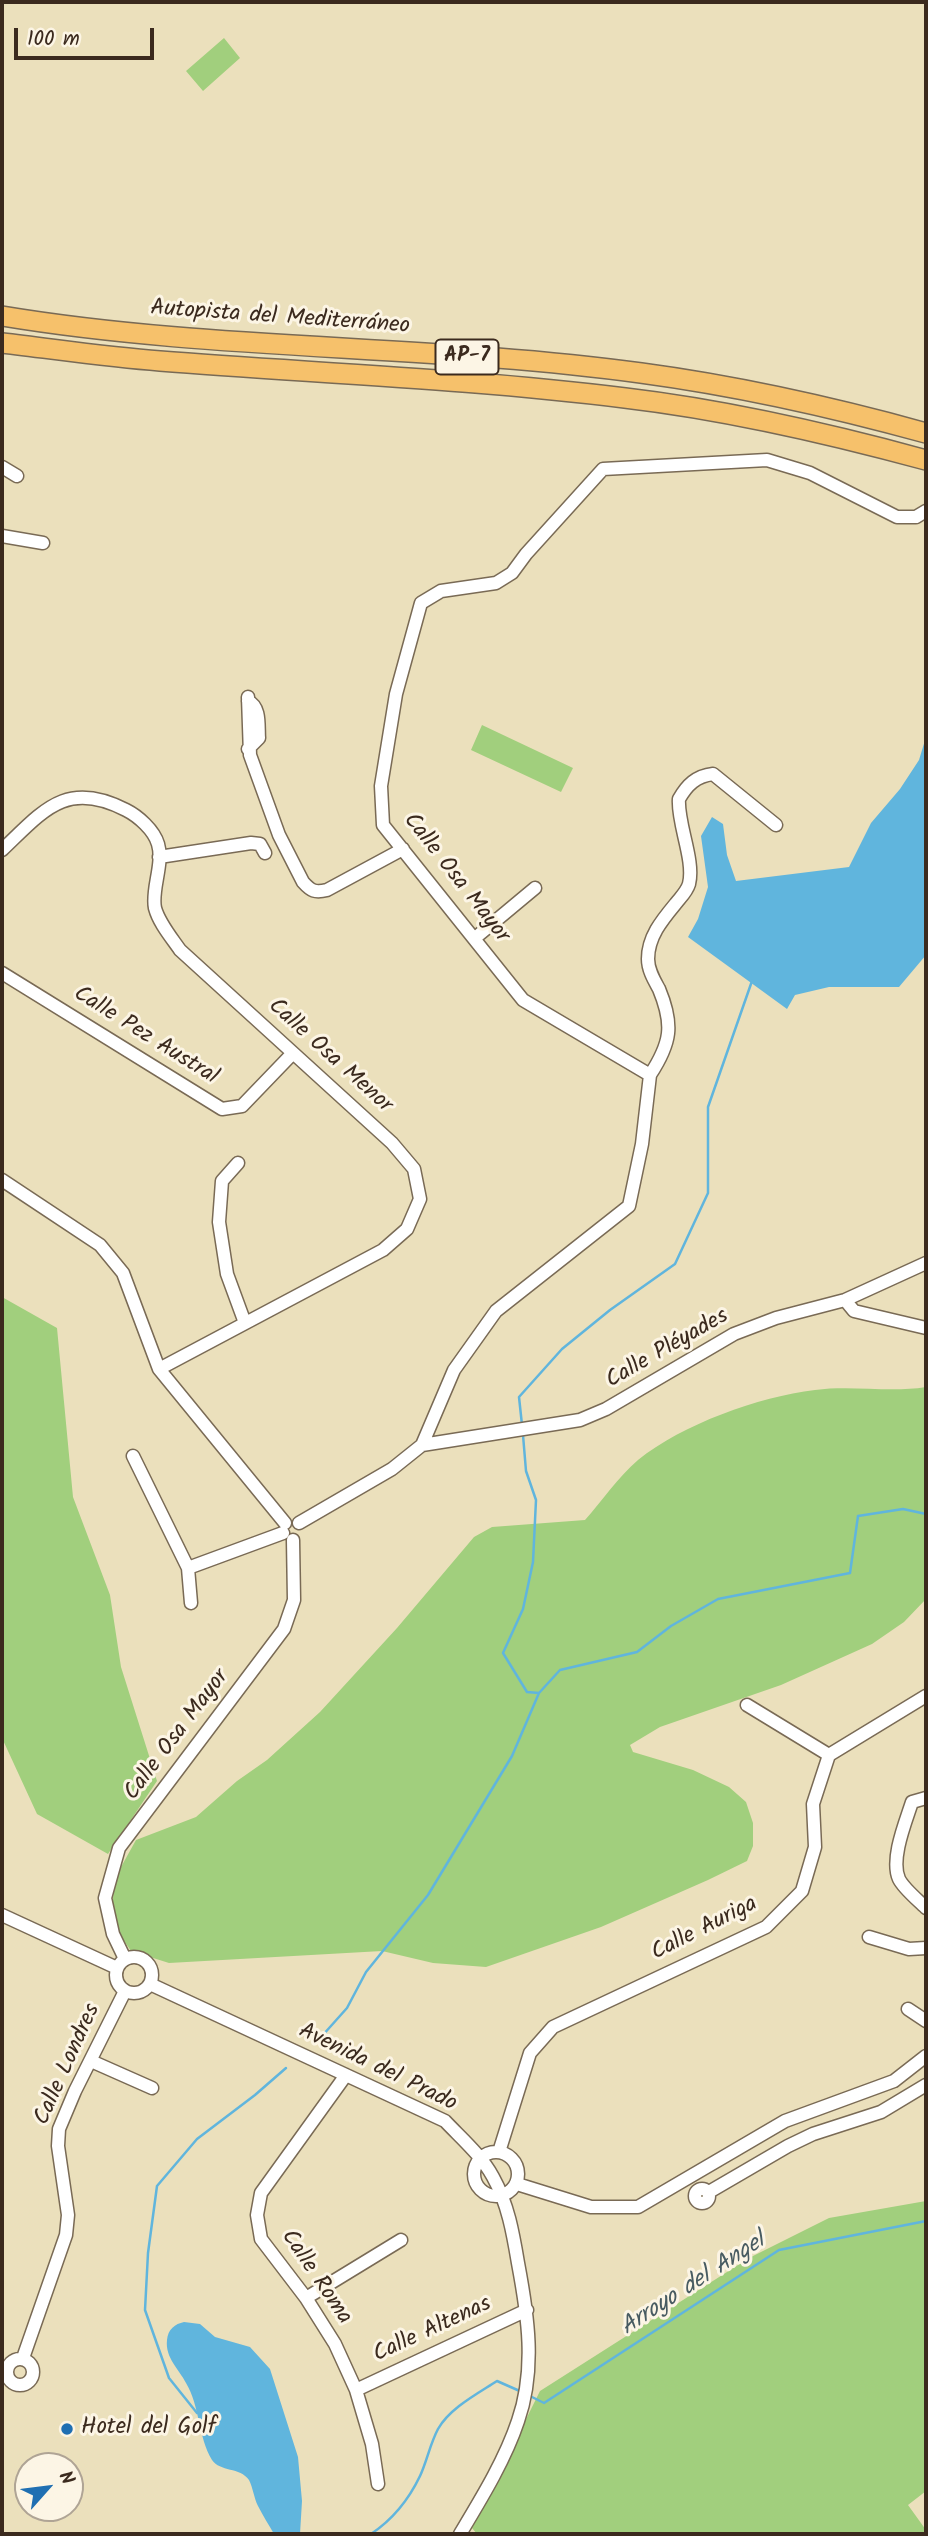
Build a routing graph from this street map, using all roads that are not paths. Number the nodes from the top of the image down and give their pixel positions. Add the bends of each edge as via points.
1 (2, 316) edge
2 (2, 343) edge
3 (926, 433) edge
4 (926, 460) edge
5 (2, 467) edge
6 (17, 476) dead end
7 (926, 511) edge
8 (2, 536) edge
9 (43, 543) dead end
10 (248, 699) dead end
11 (776, 825) dead end
12 (403, 849) junction
13 (2, 850) edge
14 (265, 853) dead end
15 (159, 857) junction
16 (535, 888) dead end
17 (475, 938) junction
18 (2, 973) edge
19 (293, 1053) junction
20 (650, 1075) junction
21 (238, 1163) dead end
22 (2, 1180) edge
23 (926, 1263) edge
24 (845, 1300) junction
25 (245, 1323) junction
26 (926, 1328) edge
27 (159, 1369) junction
28 (422, 1445) junction
29 (133, 1456) dead end
30 (287, 1532) junction
31 (188, 1568) junction
32 (191, 1603) dead end
33 (926, 1696) edge
34 (747, 1705) dead end
35 (829, 1755) junction
36 (926, 1798) edge
37 (926, 1908) edge
38 (2, 1915) edge
39 (869, 1937) dead end
40 (926, 1948) edge
41 (121, 1963) junction
42 (150, 1984) junction
43 (125, 1991) junction
44 (908, 2009) dead end
45 (926, 2021) edge
46 (926, 2056) edge
47 (91, 2061) junction
48 (346, 2075) junction
49 (926, 2085) edge
50 (152, 2088) dead end
51 (499, 2152) junction
52 (481, 2158) junction
53 (517, 2184) junction
54 (709, 2192) dead end
55 (502, 2196) junction
56 (401, 2240) dead end
57 (306, 2298) junction
58 (527, 2310) junction
59 (23, 2358) dead end
60 (356, 2390) junction
61 (377, 2484) dead end
62 (463, 2532) edge

1 - 3 highway, Autopista del Mediterráneo / AP-7 via 161,335 640,373 756,391
2 - 4 highway, AP-7 via 626,398 813,431
5 - 6 street
7 - 12 street, Calle Osa Mayor via 916,517 897,517 810,473 767,460 603,469 512,573 496,583 441,591 421,603 396,694 381,786 383,824
8 - 9 street
10 - 12 street via 248,749 279,835 309,889 327,890
11 - 20 street via 713,774 693,781 678,799 689,884 658,926 649,949 649,968 670,1026 668,1041
12 - 17 street, Calle Osa Mayor
13 - 15 street, Calle Osa Menor via 46,809 62,800 84,797 102,799 133,813 158,844
14 - 15 street via 260,844 251,843
15 - 19 street, Calle Osa Menor via 155,906 164,927 180,950
16 - 17 street
17 - 20 street, Calle Osa Mayor via 523,1000
18 - 19 street, Calle Pez Austral via 222,1109 242,1106
19 - 25 street, Calle Osa Menor via 392,1143 414,1169 420,1199 408,1229 383,1250
20 - 28 street via 629,1206 496,1311 454,1370
21 - 25 street via 222,1181 219,1222 227,1274
22 - 27 street via 100,1245 123,1273
23 - 24 street, Calle Pléyades
24 - 26 street via 854,1311
24 - 28 street, Calle Pléyades via 734,1334 580,1420
25 - 27 street, Calle Osa Menor
27 - 30 street
28 - 30 street via 392,1469 299,1523 292,1520
29 - 31 street
30 - 31 street
30 - 41 street, Calle Osa Mayor via 294,1600 284,1629 119,1848 104,1898
31 - 32 street
33 - 35 street
34 - 35 street
35 - 51 street, Calle Auriga via 813,1804 815,1847 802,1891 766,1927 553,2027 530,2053
36 - 37 street via 912,1802 897,1865 899,1880
38 - 41 street
39 - 40 street via 909,1949
41 - 42 street via 140,1957 147,1962
41 - 43 street via 116,1977
42 - 43 street via 139,1992
42 - 48 street, Avenida del Prado
43 - 47 street, Calle Londres
44 - 45 street
46 - 53 street via 894,2081 785,2121 638,2207 591,2207
47 - 50 street
47 - 59 street, Calle Londres via 59,2129 66,2235
48 - 52 street, Avenida del Prado via 445,2121
48 - 57 street, Calle Roma via 261,2193 257,2215 261,2239
49 - 54 street via 881,2112 788,2146
51 - 52 street
51 - 53 street via 516,2163
52 - 55 street, Avenida del Prado
53 - 55 street
55 - 58 street, Avenida del Prado
56 - 57 street
57 - 60 street, Calle Roma via 335,2344
58 - 60 street, Calle Altenas
58 - 62 street, Avenida del Prado via 528,2372 519,2420
60 - 61 street, Calle Roma via 372,2444

